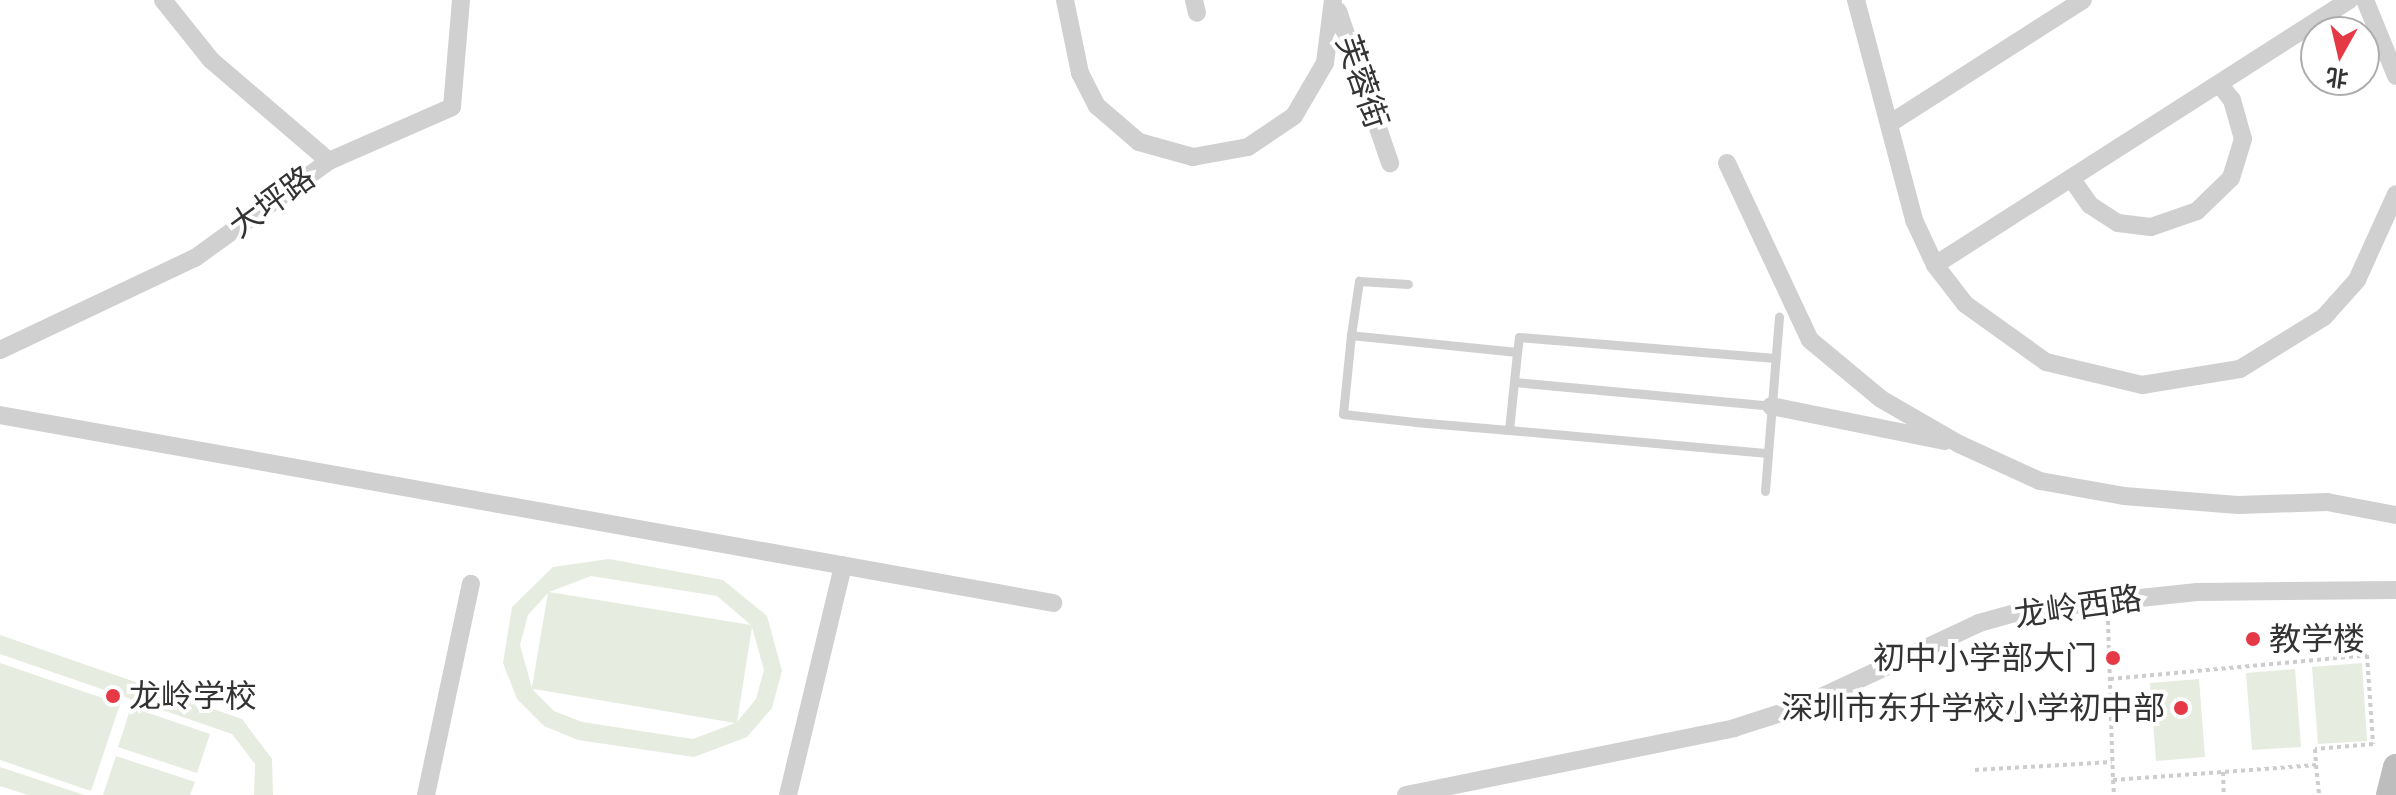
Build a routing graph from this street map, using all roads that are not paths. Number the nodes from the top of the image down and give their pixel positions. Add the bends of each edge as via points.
1 (163, 0) edge
2 (461, 0) edge
3 (1065, 0) edge
4 (1334, 0) edge
5 (1856, 0) edge
6 (2083, 0) edge
7 (2350, 0) edge
8 (2365, 0) edge
9 (2396, 76) edge
10 (2219, 84) junction
11 (1889, 124) junction
12 (329, 161) junction
13 (1390, 163) dead end
14 (1727, 163) dead end
15 (2071, 178) junction
16 (2396, 194) edge
17 (1935, 265) junction
18 (1408, 284) dead end
19 (1779, 317) dead end
20 (1351, 335) junction
21 (0, 350) edge
22 (1517, 352) junction
23 (1775, 358) junction
24 (1514, 382) junction
25 (1771, 406) junction
26 (0, 415) edge
27 (1509, 430) junction
28 (1959, 444) junction
29 (1768, 453) junction
30 (1765, 491) dead end
31 (2396, 515) edge
32 (843, 566) junction
33 (471, 584) dead end
34 (2396, 590) edge
35 (1053, 603) dead end
36 (2396, 767) edge
37 (426, 795) edge
38 (788, 795) edge
39 (1406, 795) edge
40 (2389, 795) edge

1 - 12 street via 223,71
2 - 12 street, 大坪路 via 452,107
3 - 4 street via 1080,73 1097,106 1139,142 1193,157 1248,147 1294,116 1325,63
4 - 13 street, 芙蓉街
5 - 11 street
6 - 11 street
7 - 10 street
8 - 9 street
10 - 15 street
10 - 15 street via 2240,119 2240,159 2221,191 2197,211 2151,227 2118,223 2090,205
11 - 17 street via 1914,220
12 - 21 street, 大坪路 via 195,258
14 - 28 street via 1810,340 1881,399
15 - 17 street
16 - 17 street via 2357,280 2324,317 2251,363 2192,381 2142,385 2046,362 1975,312
18 - 20 lane via 1359,281
19 - 23 lane
20 - 22 lane
20 - 27 lane via 1343,414
22 - 23 lane via 1519,337
22 - 24 lane
23 - 25 lane
24 - 25 lane
24 - 27 lane
25 - 28 street
25 - 29 lane
26 - 32 street
27 - 29 lane
28 - 31 street via 2040,481 2124,496 2238,505 2327,502
29 - 30 lane
32 - 35 street
32 - 38 street
33 - 37 street
34 - 39 street, 龙岭西路 via 2197,592 2026,610 1979,623 1800,707 1734,728
36 - 40 main road

